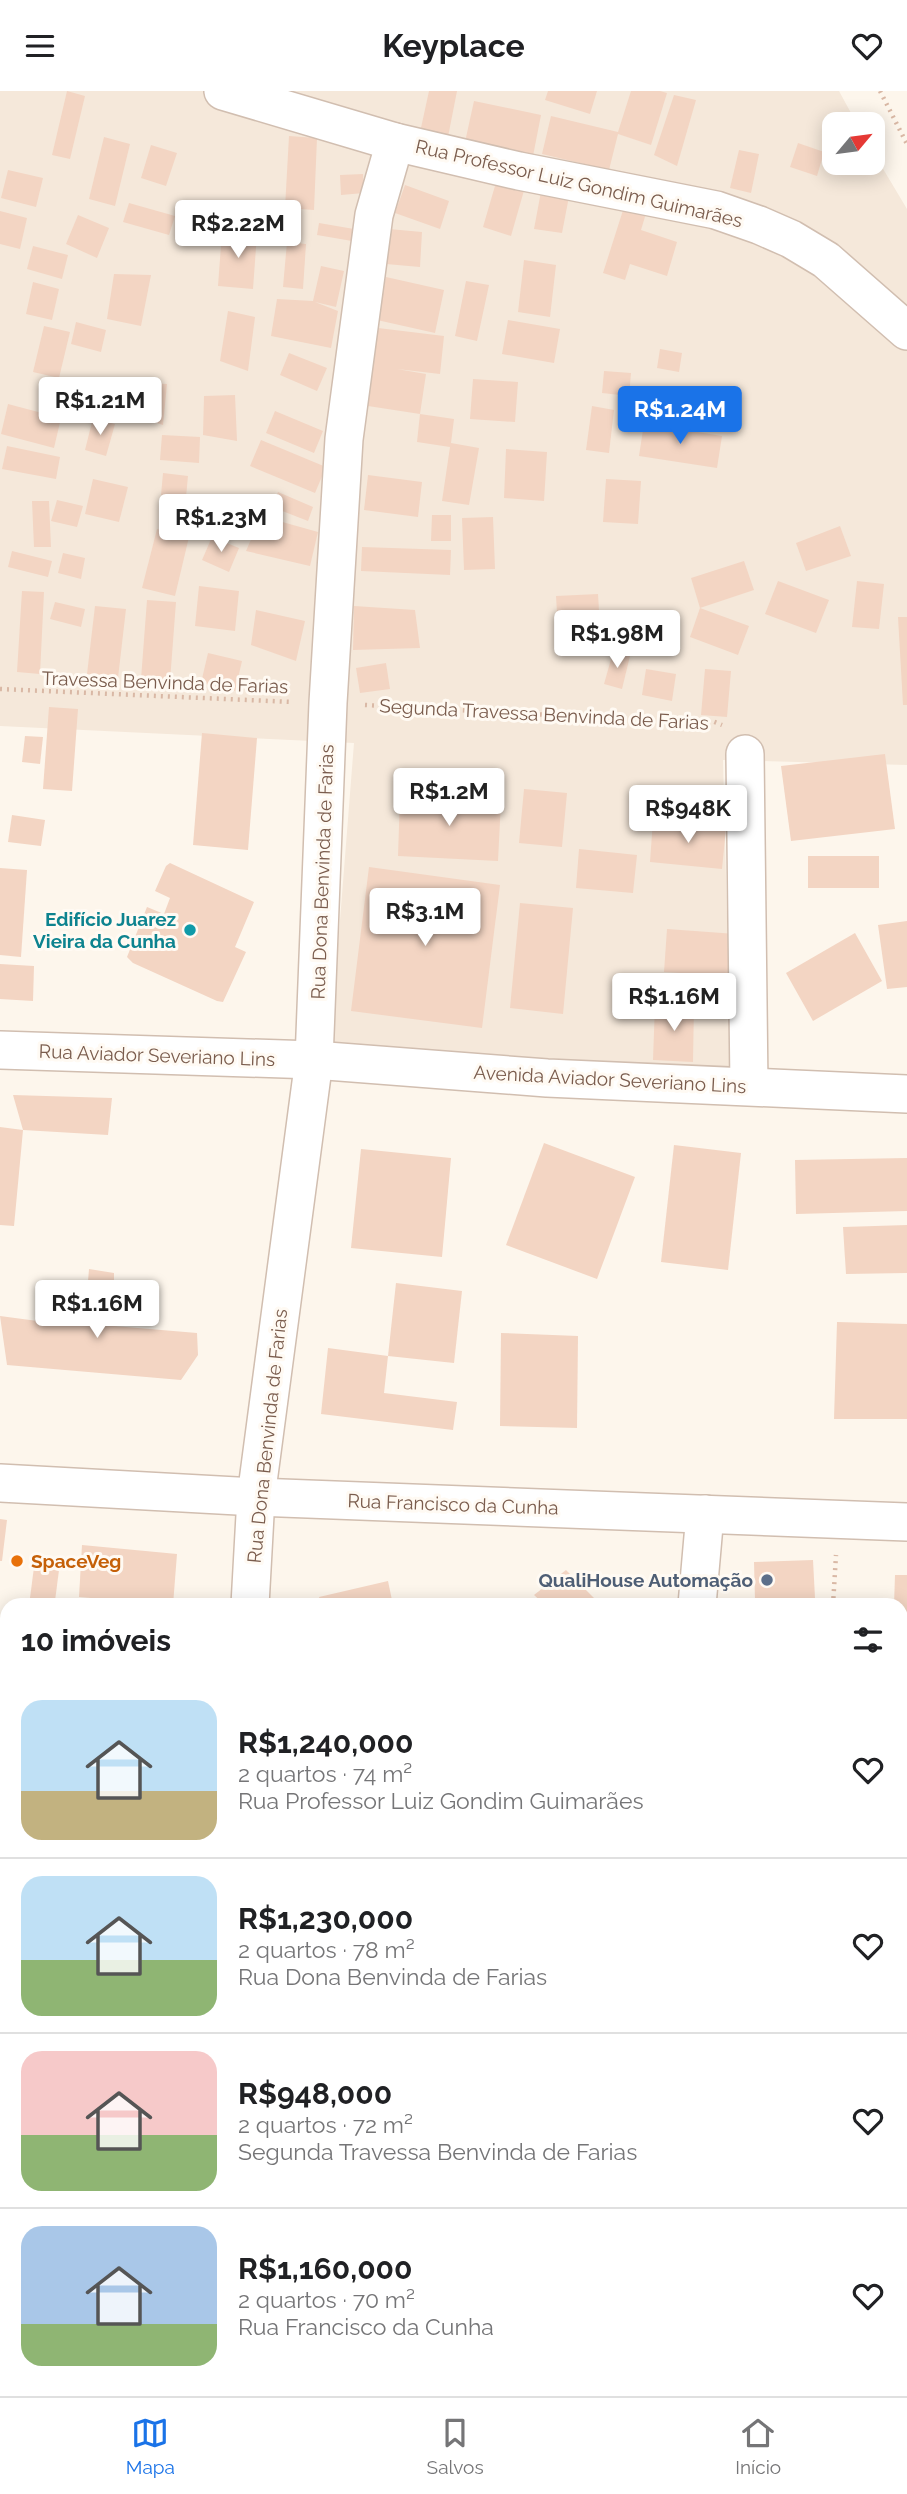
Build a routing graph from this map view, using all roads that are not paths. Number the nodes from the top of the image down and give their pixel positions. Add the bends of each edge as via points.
1 (223, 91) edge
2 (395, 142) junction
3 (907, 331) edge
4 (745, 754) road end
5 (0, 1050) edge
6 (314, 1060) junction
7 (749, 1086) junction
8 (907, 1094) edge
9 (0, 1483) edge
10 (257, 1497) junction
11 (705, 1514) junction
12 (907, 1522) edge
13 (250, 1598) edge
14 (698, 1598) edge

1 - 2 street, Rua Professor Luiz Gondim Guimarães
2 - 3 street, Rua Professor Luiz Gondim Guimarães via 716,210 759,225 826,260
2 - 6 street, Rua Dona Benvinda de Farias via 374,215 344,439
4 - 7 street
5 - 6 street, Rua Aviador Severiano Lins
6 - 7 street, Avenida Aviador Severiano Lins via 547,1078
6 - 10 street, Rua Dona Benvinda de Farias
7 - 8 street, Avenida Aviador Severiano Lins
9 - 10 street, Rua Francisco da Cunha
10 - 11 street, Rua Francisco da Cunha
10 - 13 street, Rua Dona Benvinda de Farias
11 - 12 street, Rua Francisco da Cunha
11 - 14 street

